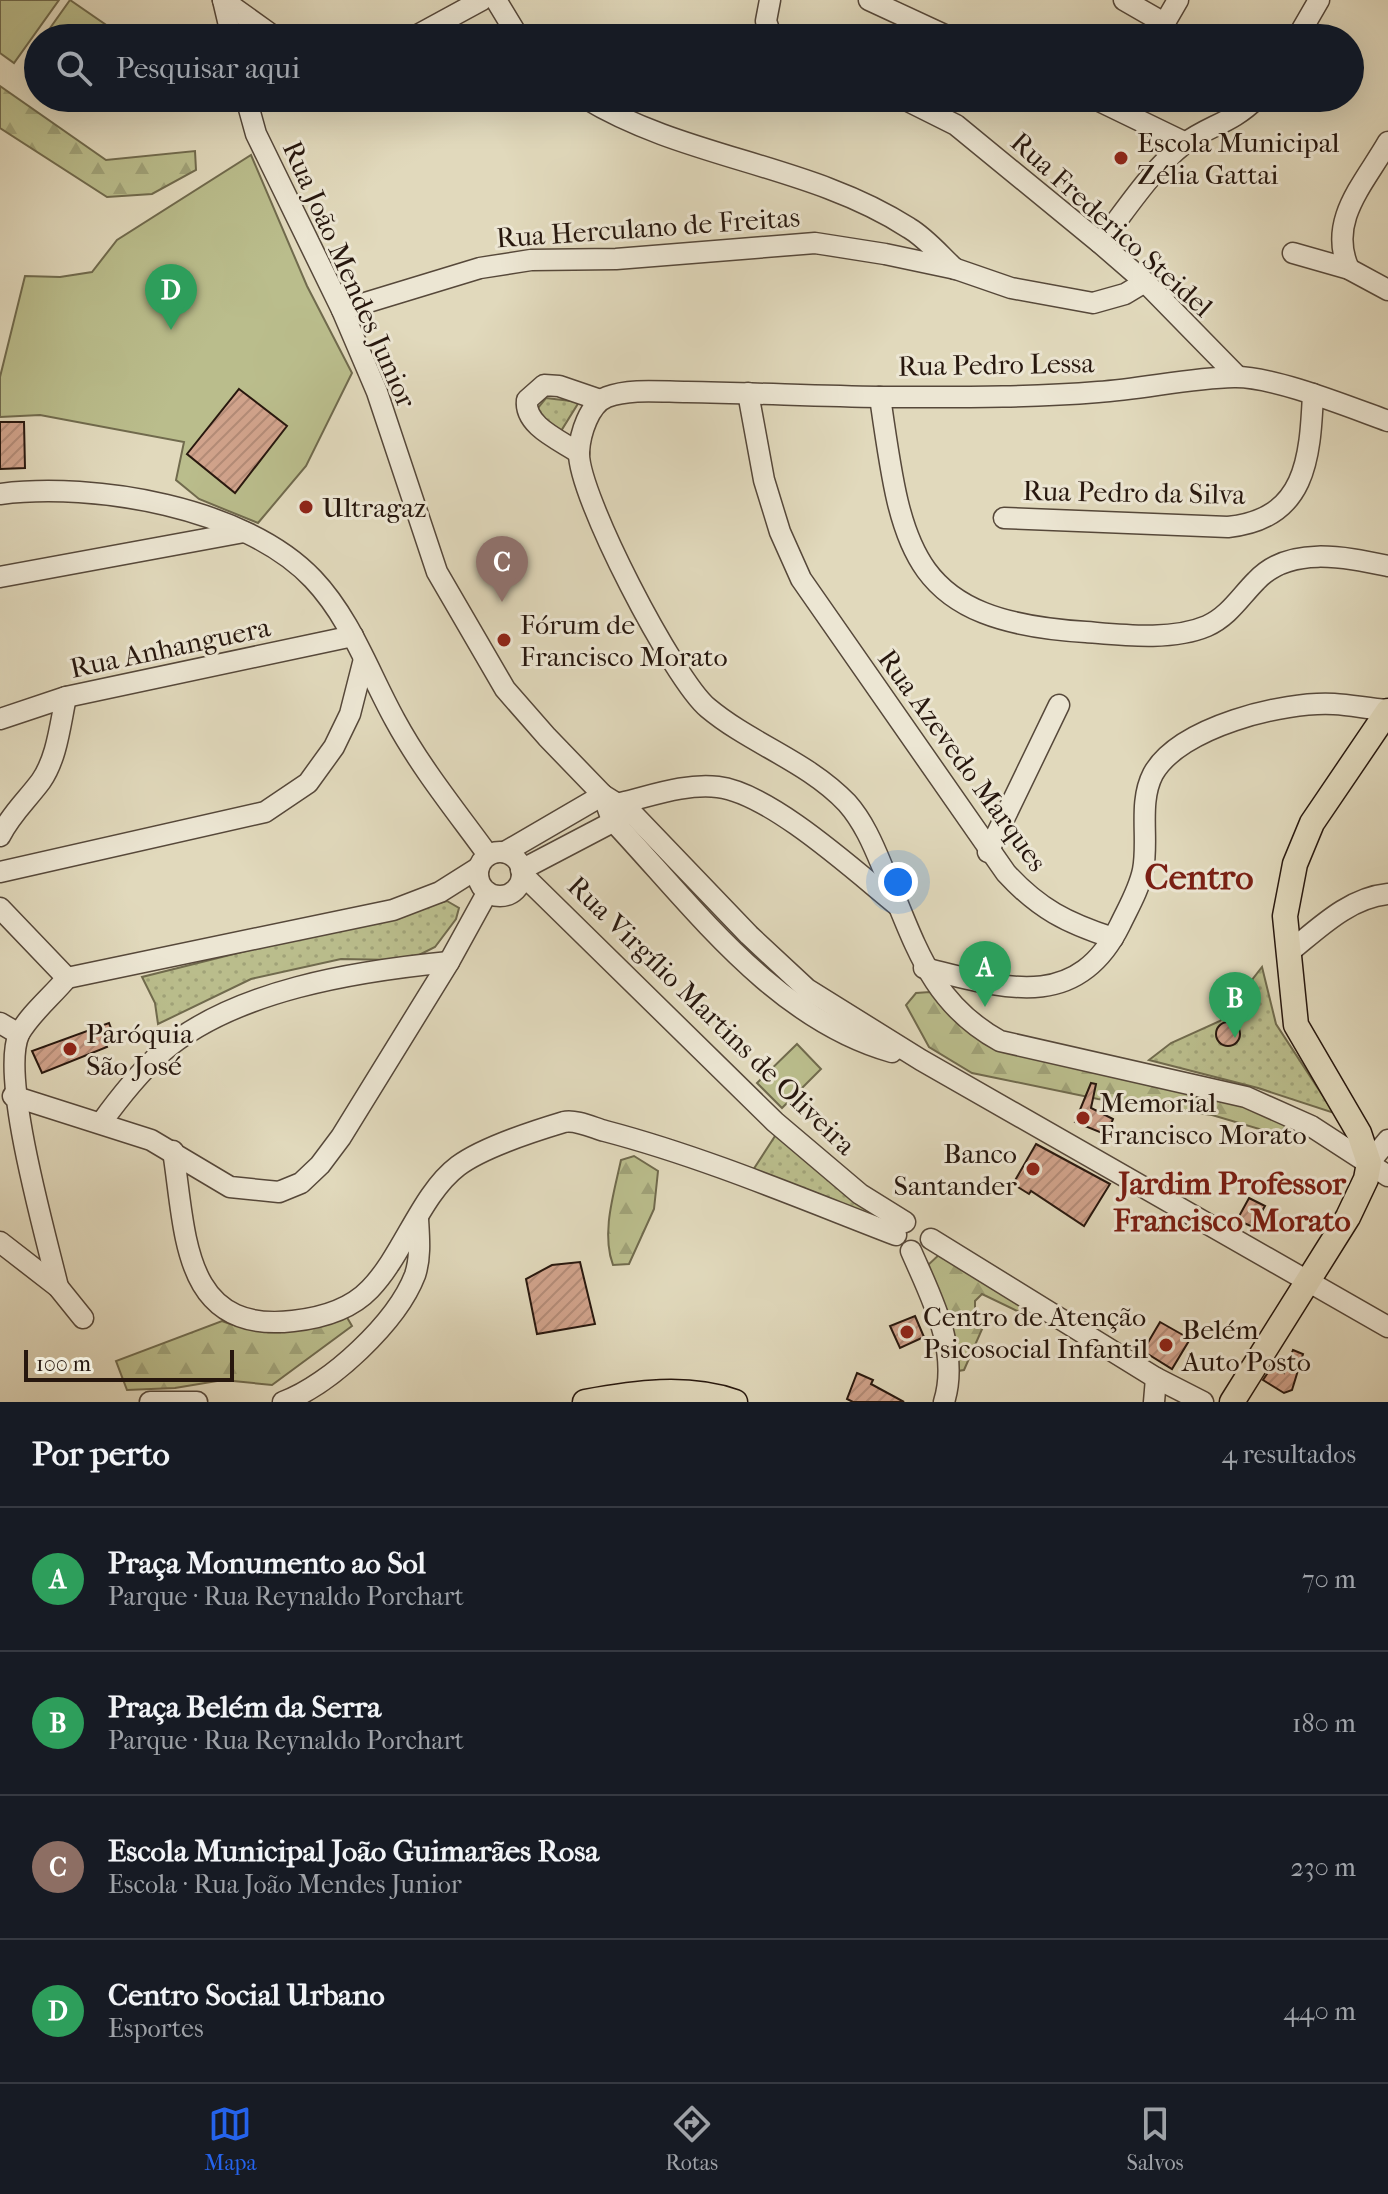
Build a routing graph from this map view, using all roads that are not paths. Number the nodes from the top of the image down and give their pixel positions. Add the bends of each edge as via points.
1 (223, 0) edge
2 (482, 0) edge
3 (496, 0) edge
4 (770, 0) edge
5 (869, 0) edge
6 (918, 0) edge
7 (1124, 0) edge
8 (1178, 0) edge
9 (1319, 0) edge
10 (906, 18) junction
11 (229, 24) edge
12 (256, 24) edge
13 (438, 24) edge
14 (511, 24) edge
15 (767, 24) edge
16 (920, 24) edge
17 (1152, 24) edge
18 (1164, 24) edge
19 (1305, 24) edge
20 (250, 112) edge
21 (611, 112) edge
22 (930, 112) edge
23 (1136, 112) edge
24 (1241, 112) edge
25 (1388, 142) edge
26 (1186, 143) junction
27 (1100, 243) junction
28 (1293, 253) dead end
29 (956, 269) junction
30 (1349, 269) junction
31 (1145, 282) junction
32 (1388, 290) edge
33 (342, 310) junction
34 (1237, 376) junction
35 (748, 393) junction
36 (1313, 394) junction
37 (880, 397) junction
38 (600, 400) junction
39 (1388, 421) edge
40 (579, 453) junction
41 (0, 494) edge
42 (1004, 518) dead end
43 (247, 531) junction
44 (1388, 566) edge
45 (0, 577) edge
46 (353, 636) junction
47 (364, 659) junction
48 (66, 697) junction
49 (1059, 705) dead end
50 (1345, 706) junction
51 (1388, 711) edge
52 (0, 719) edge
53 (1366, 748) junction
54 (617, 807) junction
55 (0, 836) edge
56 (988, 852) junction
57 (490, 858) junction
58 (0, 872) edge
59 (522, 872) junction
60 (487, 893) junction
61 (1388, 894) edge
62 (900, 907) junction
63 (0, 908) edge
64 (1113, 938) junction
65 (1288, 953) junction
66 (449, 962) junction
67 (924, 968) junction
68 (67, 978) junction
69 (0, 1023) edge
70 (19, 1034) junction
71 (13, 1096) junction
72 (101, 1123) junction
73 (1388, 1140) edge
74 (173, 1151) junction
75 (1378, 1169) edge
76 (418, 1219) junction
77 (900, 1228) junction
78 (931, 1239) junction
79 (0, 1242) edge
80 (911, 1251) junction
81 (1307, 1282) junction
82 (58, 1287) junction
83 (83, 1318) dead end
84 (1388, 1327) edge
85 (1156, 1378) junction
86 (150, 1402) edge
87 (197, 1402) edge
88 (283, 1402) edge
89 (585, 1402) edge
90 (735, 1402) edge
91 (944, 1402) edge
92 (1154, 1402) edge
93 (1203, 1402) edge
94 (1232, 1402) edge

1 - 11 street
1 - 12 street
2 - 13 street
3 - 14 street
4 - 15 street
5 - 10 street
6 - 10 street
7 - 17 street
8 - 18 street
9 - 19 street
10 - 16 street
20 - 33 street, Rua João Mendes Junior
21 - 29 street via 641,128 845,195 912,229
22 - 27 street, Rua Frederico Steidel via 956,125
23 - 26 street
24 - 26 street
25 - 30 street via 1342,221 1341,253
26 - 27 street
27 - 31 street, Rua Frederico Steidel
28 - 30 street
29 - 31 street, Rua Herculano de Freitas via 1011,288 1093,303
29 - 33 street, Rua Herculano de Freitas via 815,243 616,259 531,260 480,268
30 - 32 street
31 - 34 street, Rua Frederico Steidel
33 - 54 street, Rua João Mendes Junior via 377,392 437,572 505,689
34 - 36 street, Rua Pedro Lessa
34 - 37 street, Rua Pedro Lessa via 1094,393
35 - 37 street, Rua Pedro Lessa
35 - 38 street, Rua Pedro Lessa via 655,392
35 - 56 street, Rua Azevedo Marques via 764,480 801,579
36 - 39 street, Rua Pedro Lessa
36 - 42 street, Rua Pedro da Silva via 1303,475 1278,510 1254,524
37 - 44 street via 894,499 916,556 941,589 987,615 1055,630 1181,632 1207,626 1230,611 1258,578 1296,557
38 - 40 street
38 - 40 street via 544,385 527,400 531,419
40 - 62 street via 600,519 691,691 847,804 865,828
41 - 43 street via 97,493
43 - 45 street
43 - 46 street via 312,577
46 - 47 street
46 - 48 street, Rua Anhanguera
47 - 57 street via 394,720
47 - 58 street via 350,714 334,747 308,783 265,812
48 - 52 street, Rua Anhanguera
48 - 55 street via 42,780 9,817
49 - 56 street
50 - 51 street
50 - 53 street via 1364,728
50 - 64 street via 1307,705 1253,715 1205,731 1165,760 1147,788 1143,870
51 - 53 main road
53 - 65 main road via 1312,823 1295,864 1285,916
54 - 57 street
54 - 59 street
54 - 62 street via 692,787 739,791 793,824
54 - 81 street, Rua João Mendes Junior via 768,985 805,1013 839,1033 921,1060
56 - 64 street, Rua Azevedo Marques via 1042,908
57 - 59 street via 515,858
57 - 60 street via 478,882
57 - 68 street via 440,892 393,910
59 - 60 street via 518,887 508,895
59 - 77 street, Rua Virgílio Martins de Oliveira via 775,1122
60 - 66 street
61 - 65 street via 1345,908
62 - 67 street
63 - 68 street
64 - 67 street via 1085,970 1065,983 1038,989 994,985
65 - 75 main road via 1296,1025
66 - 72 street via 323,981 233,1010 162,1052
66 - 74 street via 341,1137 301,1183 279,1192 230,1187
67 - 75 street via 950,1005 972,1026 1000,1041 1246,1097 1311,1126
68 - 70 street
69 - 70 street
70 - 71 street
71 - 72 street
71 - 82 street
72 - 74 street
73 - 75 street
74 - 76 street via 192,1264 204,1292 222,1309 247,1319 306,1319 344,1307 369,1291
75 - 81 main road via 1366,1179
76 - 77 street via 456,1167 483,1151 567,1121 650,1143
76 - 88 street via 415,1275 396,1308 331,1375 304,1395
77 - 78 street
77 - 80 street
78 - 80 street via 924,1255
78 - 85 street
79 - 82 street
80 - 91 street via 939,1314 947,1354
81 - 84 street
81 - 94 main road
82 - 83 street
85 - 92 street
85 - 93 street
86 - 87 street
89 - 90 main road via 691,1393

